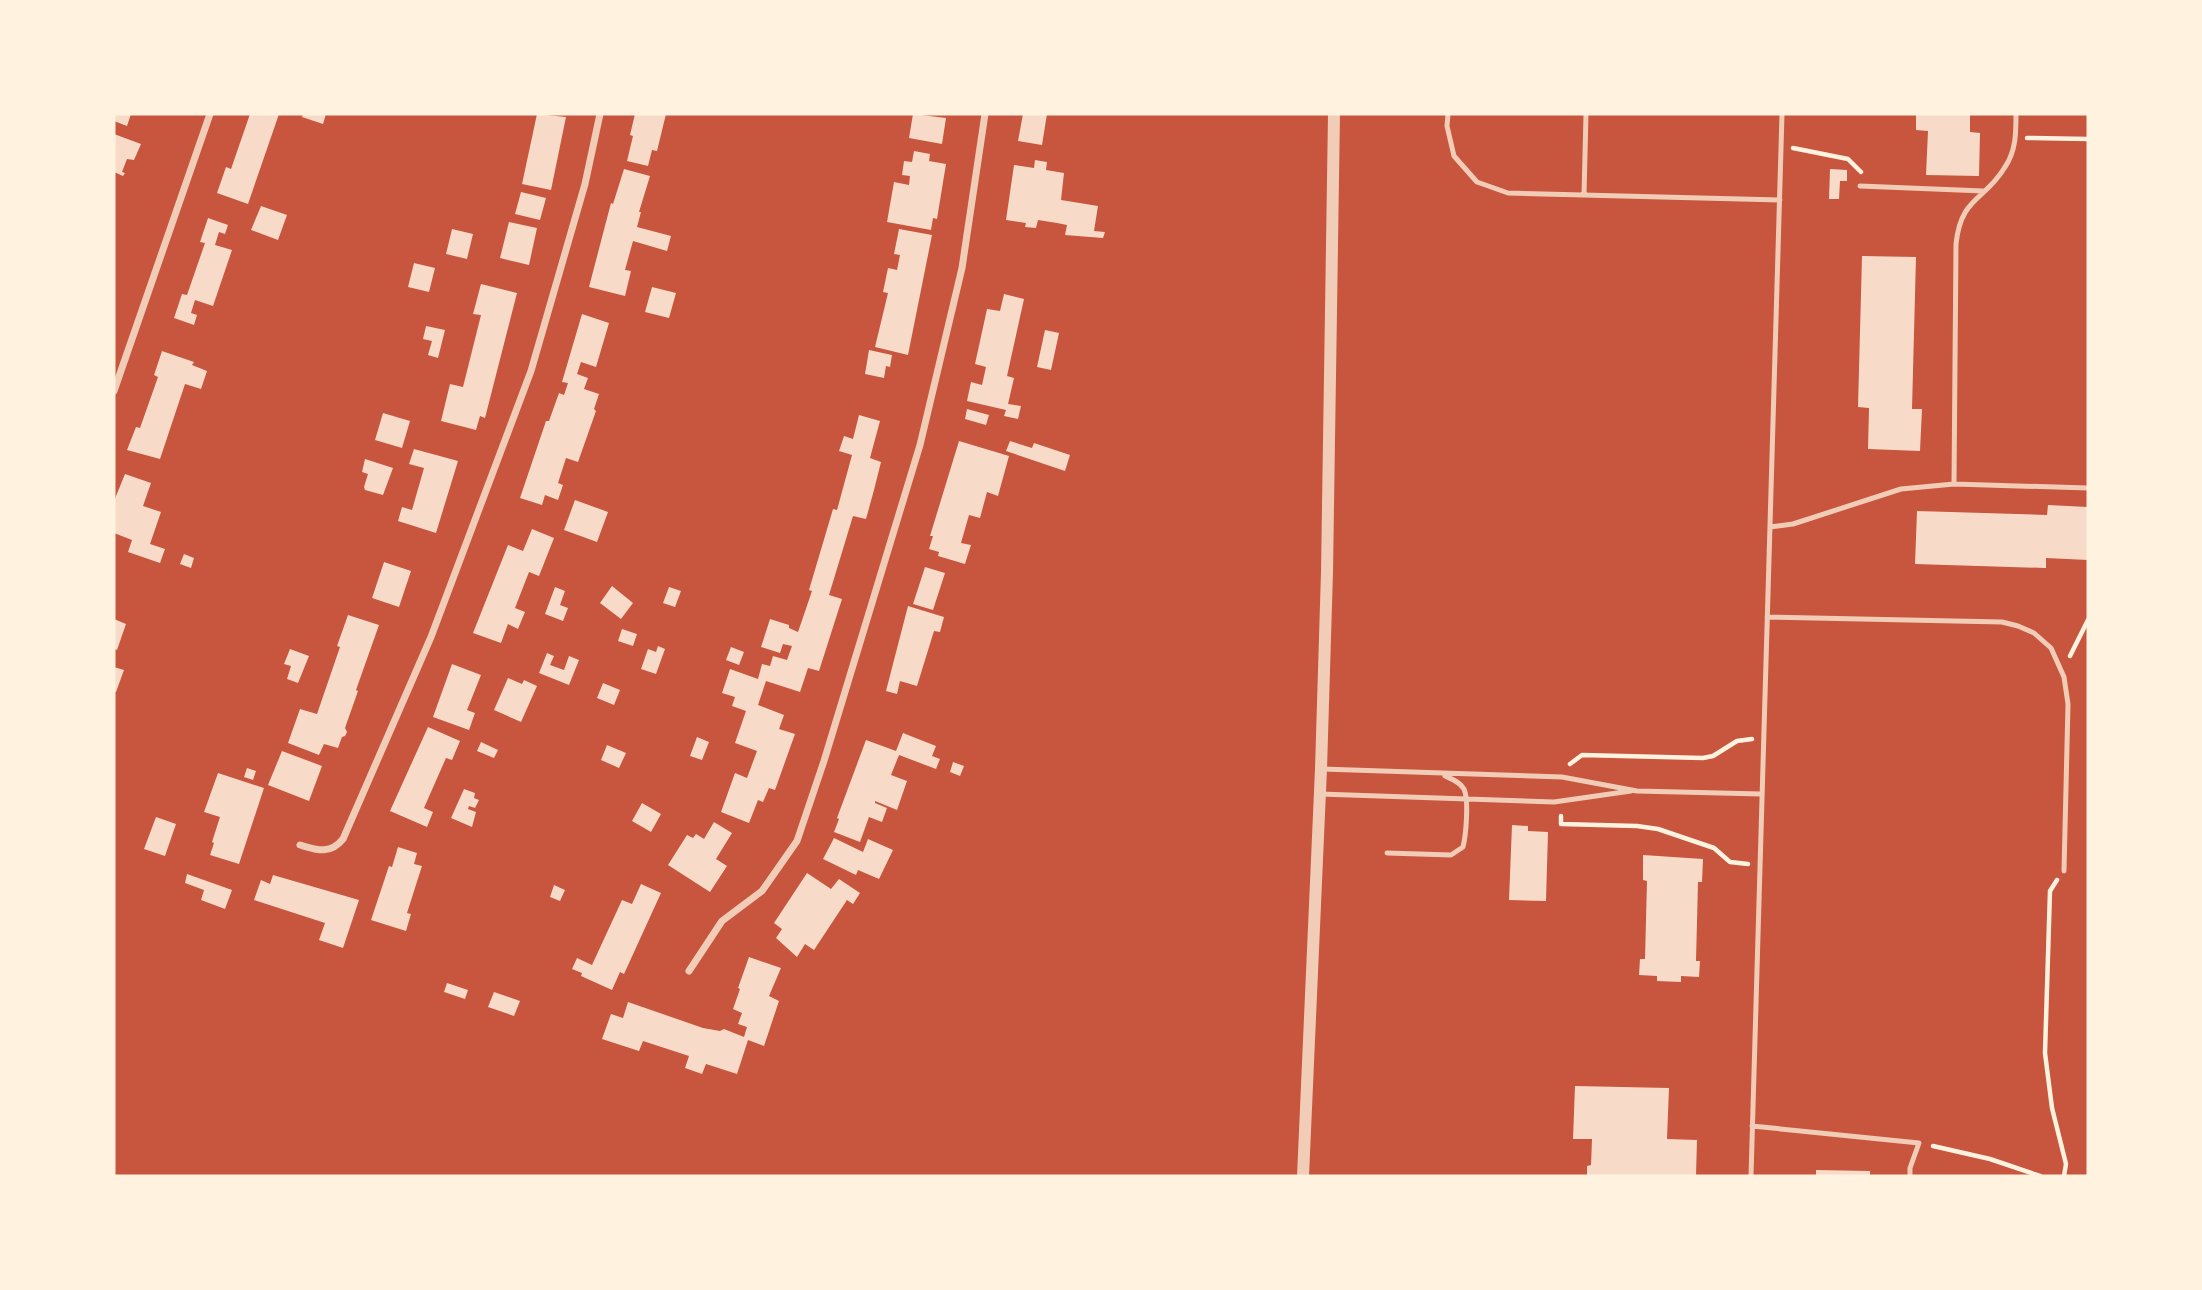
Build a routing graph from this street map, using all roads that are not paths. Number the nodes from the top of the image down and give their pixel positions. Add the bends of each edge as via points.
1 (209, 114) edge
2 (600, 114) edge
3 (985, 114) edge
4 (1334, 114) edge
5 (1448, 114) edge
6 (1586, 114) edge
7 (1783, 114) edge
8 (2016, 114) edge
9 (1860, 186) dead end
10 (1983, 191) junction
11 (1584, 195) junction
12 (1780, 200) junction
13 (114, 391) edge
14 (1954, 484) junction
15 (2088, 488) edge
16 (1770, 527) junction
17 (1767, 617) junction
18 (1321, 769) junction
19 (1442, 774) junction
20 (1637, 791) junction
21 (1320, 794) junction
22 (1761, 794) junction
23 (1466, 800) junction
24 (300, 845) dead end
25 (1387, 853) dead end
26 (2064, 871) road end
27 (689, 971) dead end
28 (1752, 1126) junction
29 (1303, 1176) edge
30 (1751, 1176) edge
31 (1910, 1176) edge

1 - 13 street
2 - 24 street via 585,184 531,370 431,637 343,839 330,850
3 - 27 street via 962,268 920,444 797,841 762,891 722,921
4 - 18 street
5 - 11 lane via 1454,156 1477,182 1508,193
6 - 11 lane
7 - 12 lane
8 - 10 lane via 2016,138 2005,168
9 - 10 lane
10 - 14 lane via 1961,218 1956,244
11 - 12 lane
12 - 16 lane
14 - 15 lane
14 - 16 lane via 1901,489 1793,524
16 - 17 lane
17 - 22 lane
17 - 26 lane via 2002,622 2034,633 2051,648 2062,672 2068,704
18 - 19 lane
18 - 21 street
19 - 20 lane via 1562,777
19 - 23 lane via 1464,788
20 - 22 lane
20 - 23 lane via 1561,802
21 - 23 lane
21 - 29 street
22 - 28 lane
23 - 25 lane via 1465,839 1457,853
28 - 30 lane
28 - 31 lane via 1919,1143

